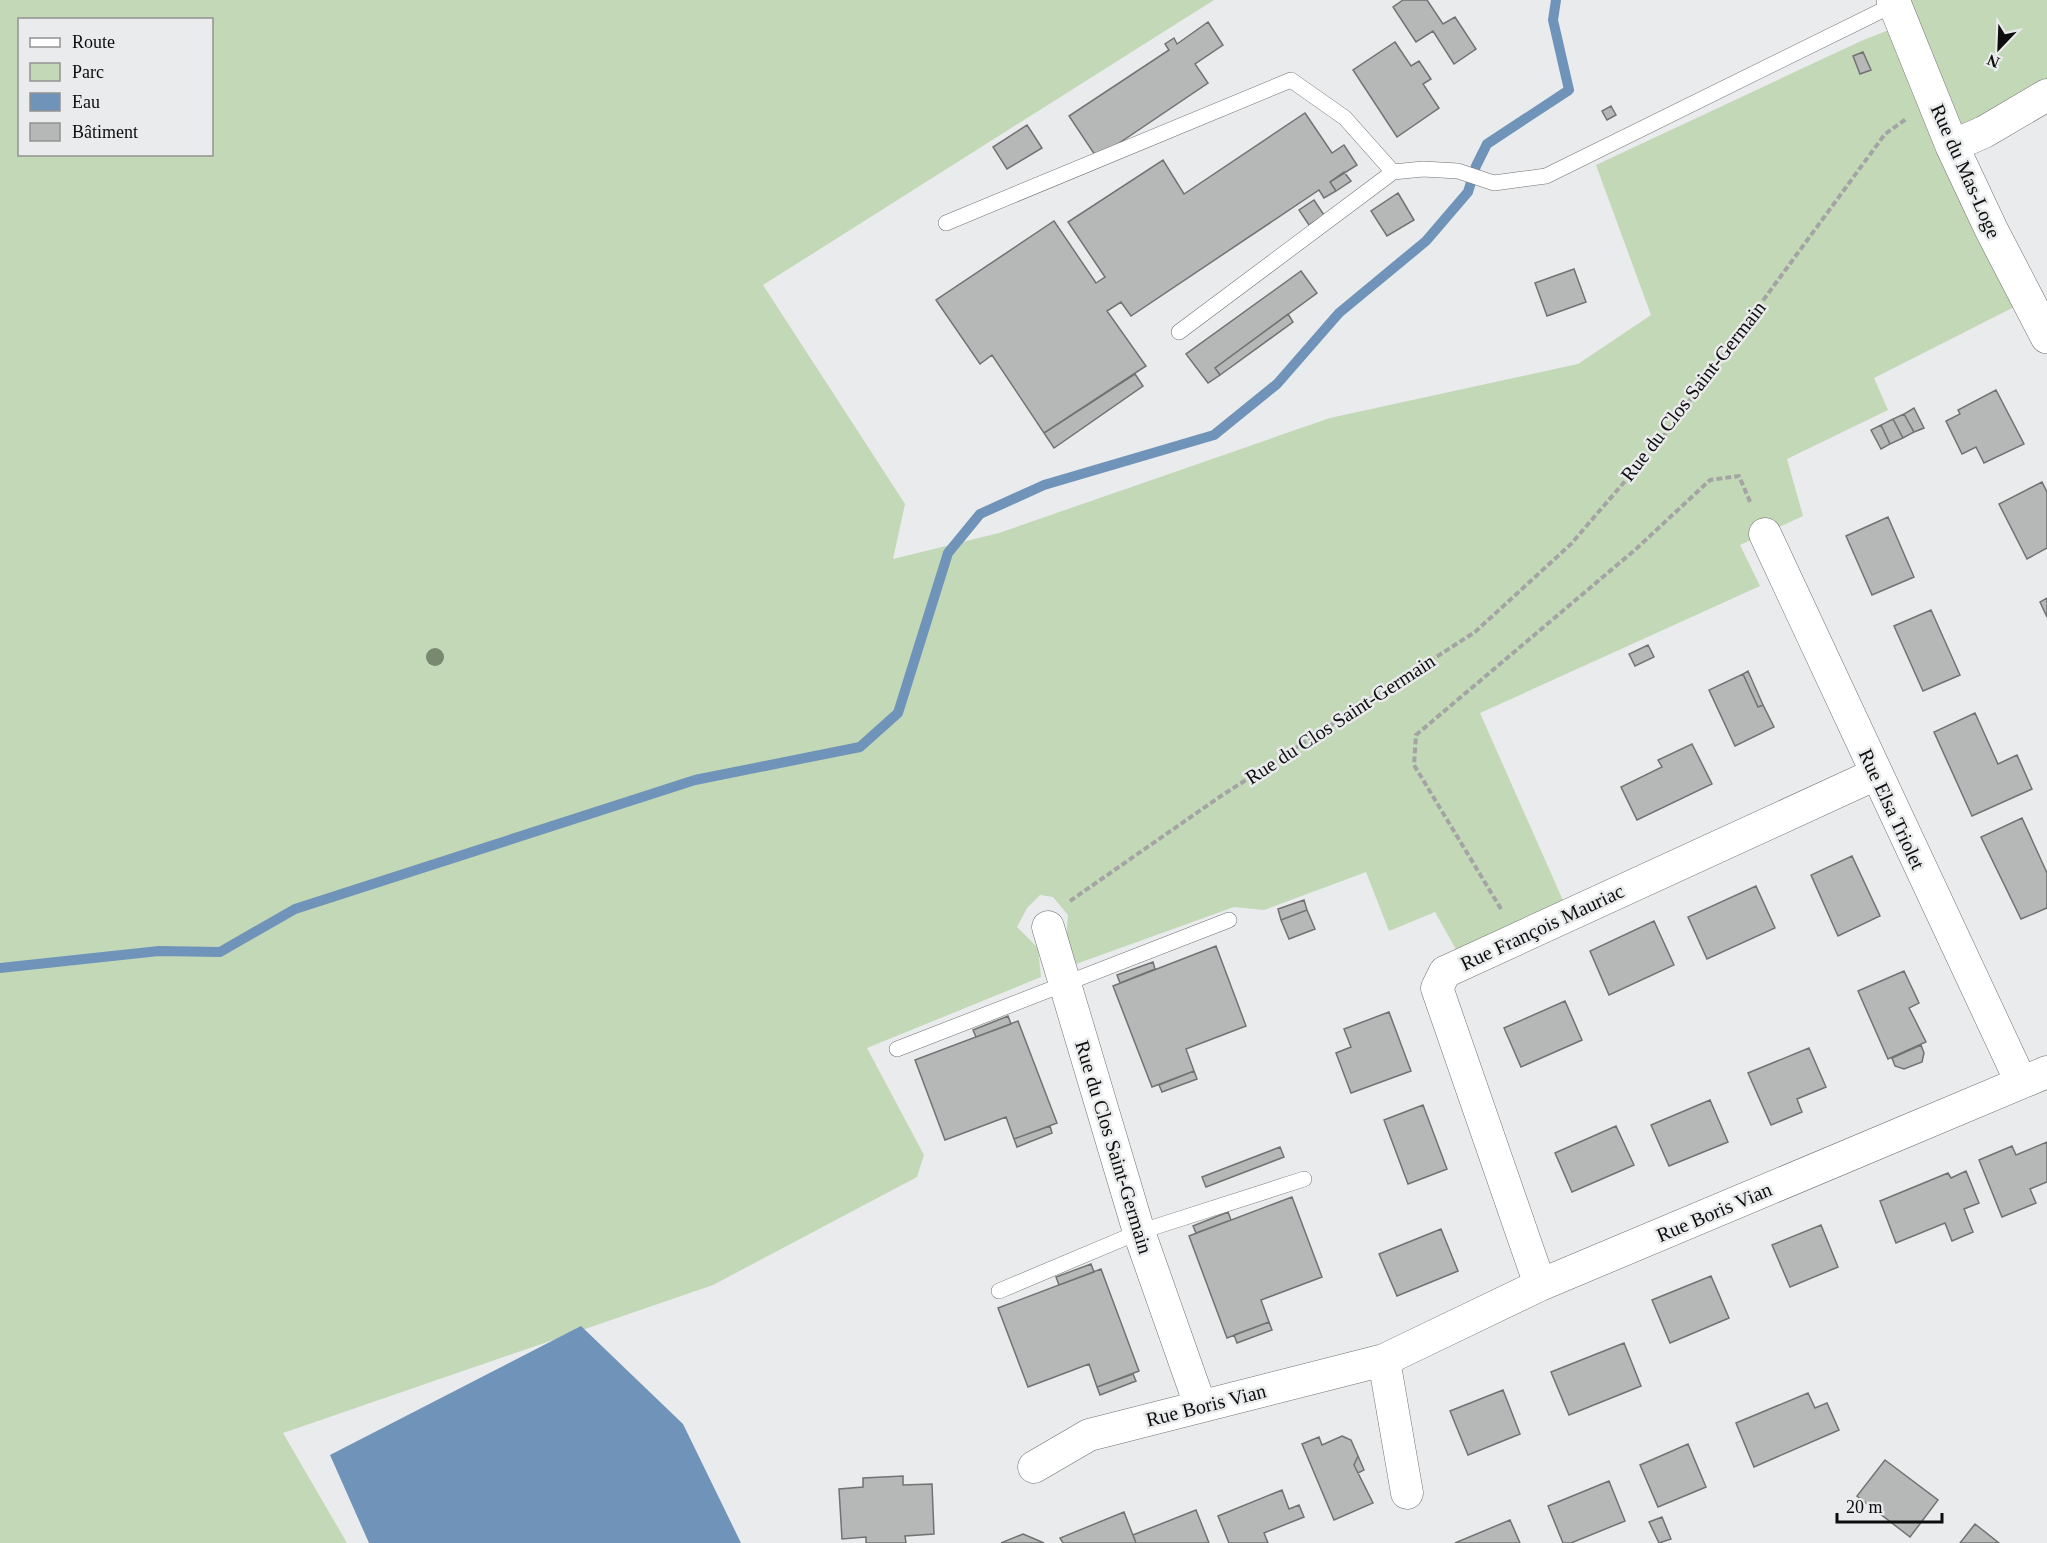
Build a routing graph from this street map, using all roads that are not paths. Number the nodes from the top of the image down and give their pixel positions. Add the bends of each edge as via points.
1 (1894, 2) edge
2 (2047, 95) edge
3 (1952, 146) junction
4 (1393, 172) junction
5 (945, 223) dead end
6 (1179, 332) dead end
7 (2047, 337) edge
8 (1765, 534) road end
9 (1876, 774) junction
10 (1229, 920) dead end
11 (1048, 927) road end
12 (1065, 985) junction
13 (897, 1050) dead end
14 (2034, 1077) edge
15 (1304, 1179) dead end
16 (1139, 1232) junction
17 (1540, 1285) junction
18 (999, 1291) dead end
19 (1384, 1360) junction
20 (1200, 1405) junction
21 (1034, 1467) dead end
22 (1407, 1493) dead end

1 - 3 main road, Rue du Mas-Loge
1 - 4 lane via 1546,176 1494,183 1458,171
2 - 3 street
3 - 7 main road, Rue du Mas-Loge
4 - 5 lane via 1345,118 1291,80
4 - 6 lane
8 - 9 street, Rue Elsa Triolet
9 - 14 street, Rue Elsa Triolet
9 - 17 street, Rue François Mauriac via 1445,972 1437,988
10 - 12 lane
11 - 12 street, Rue du Clos Saint-Germain
12 - 13 lane
12 - 16 street, Rue du Clos Saint-Germain
14 - 17 street, Rue Boris Vian
15 - 16 lane
16 - 18 lane
16 - 20 street, Rue du Clos Saint-Germain
17 - 19 street, Rue Boris Vian
19 - 20 street, Rue Boris Vian
19 - 22 street
20 - 21 street, Rue Boris Vian via 1089,1435

